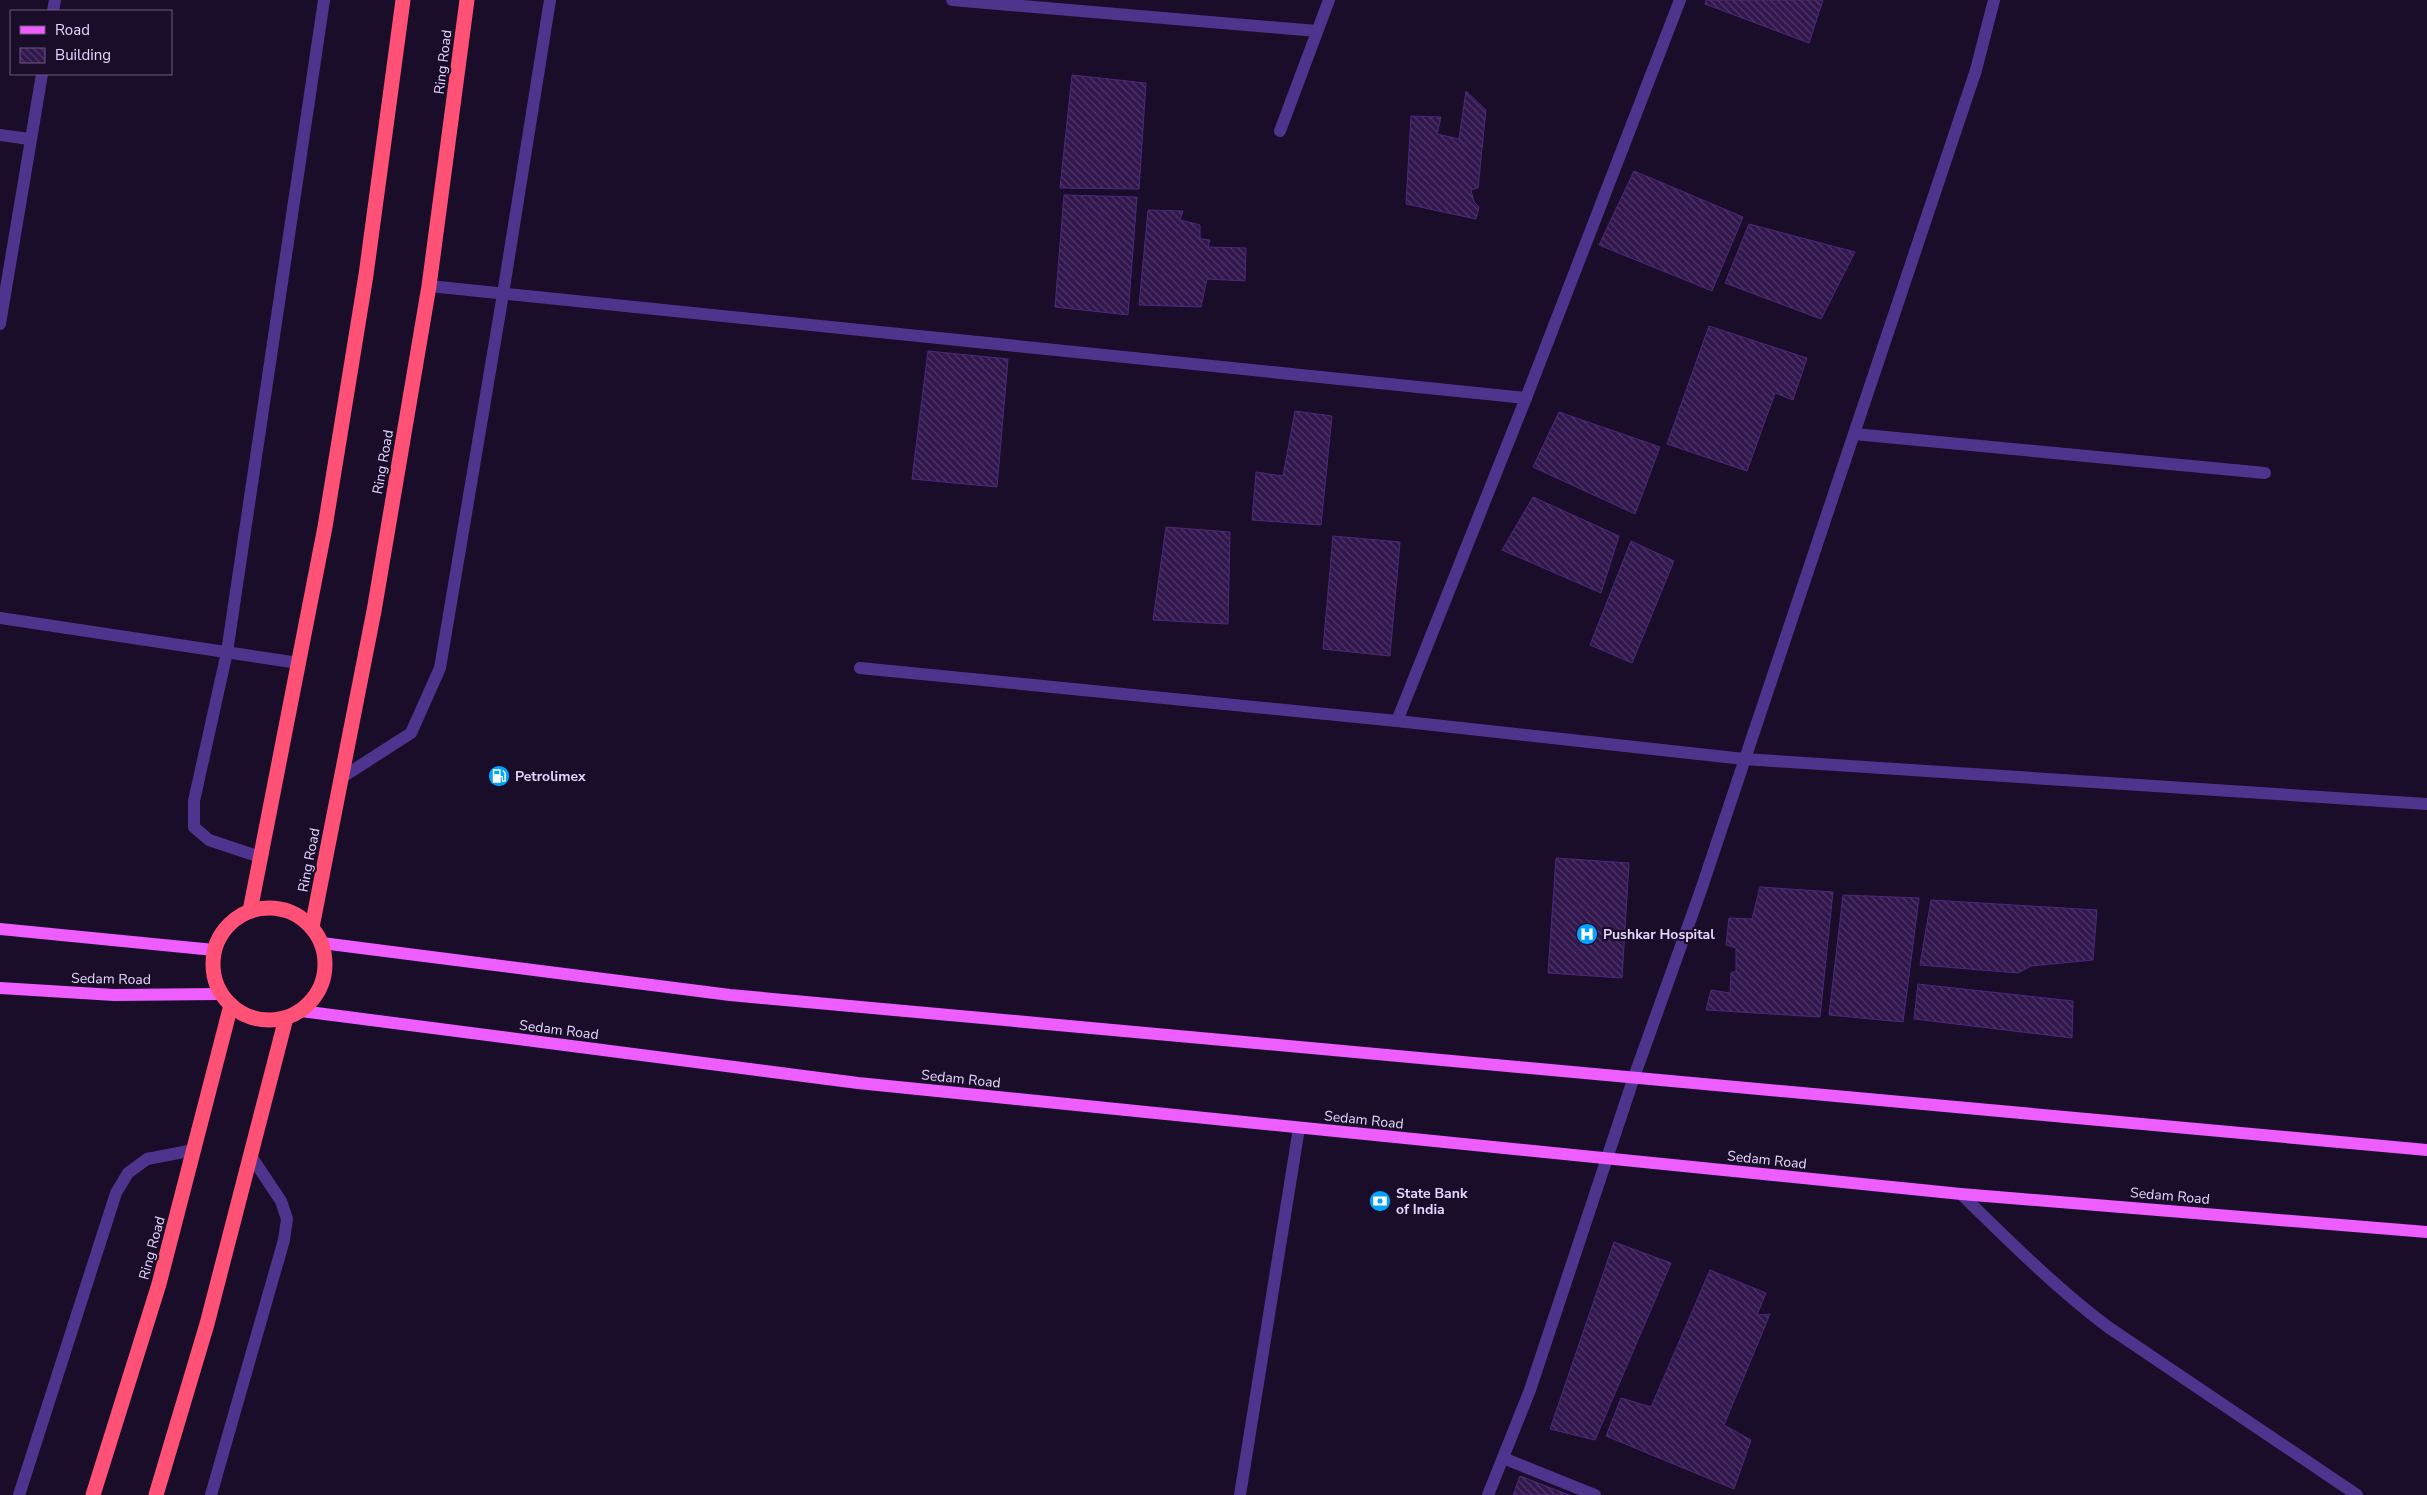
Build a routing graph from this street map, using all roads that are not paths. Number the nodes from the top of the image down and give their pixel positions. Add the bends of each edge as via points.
1 (324, 0) edge
2 (403, 0) edge
3 (468, 0) edge
4 (550, 0) edge
5 (952, 0) edge
6 (1329, 0) edge
7 (1680, 0) edge
8 (1994, 0) edge
9 (1317, 31) junction
10 (42, 75) edge
11 (1280, 131) dead end
12 (0, 135) edge
13 (30, 139) junction
14 (429, 286) junction
15 (503, 294) junction
16 (0, 324) edge
17 (1526, 398) junction
18 (1854, 434) junction
19 (2265, 473) dead end
20 (0, 618) edge
21 (227, 652) junction
22 (298, 663) junction
23 (860, 668) dead end
24 (1396, 721) junction
25 (1744, 759) junction
26 (341, 778) junction
27 (2427, 804) edge
28 (260, 857) junction
29 (250, 911) junction
30 (312, 926) junction
31 (0, 929) edge
32 (322, 943) junction
33 (214, 950) junction
34 (0, 988) edge
35 (226, 1000) junction
36 (301, 1011) junction
37 (286, 1018) junction
38 (1634, 1077) junction
39 (1299, 1128) junction
40 (194, 1150) junction
41 (2427, 1150) edge
42 (251, 1156) junction
43 (1606, 1160) junction
44 (1961, 1194) junction
45 (2427, 1232) edge
46 (1503, 1458) junction
47 (19, 1495) edge
48 (93, 1495) edge
49 (156, 1495) edge
50 (211, 1495) edge
51 (1240, 1495) edge
52 (1488, 1495) edge
53 (1595, 1495) edge
54 (2357, 1495) edge

1 - 21 street
2 - 22 highway via 366,275 325,527
3 - 14 highway, Ring Road
4 - 15 street
5 - 9 street
6 - 9 street
7 - 17 street
8 - 18 street via 1976,70
9 - 11 street
10 - 13 street
12 - 13 street
13 - 16 street
14 - 15 street
14 - 26 highway, Ring Road via 374,611
15 - 17 street
15 - 26 street via 440,668 411,733
17 - 24 street
18 - 19 street
18 - 25 street
20 - 21 street
21 - 22 street
21 - 28 street via 194,801 194,827 209,840
22 - 28 highway
23 - 24 street
24 - 25 street
25 - 27 street
25 - 38 street
26 - 30 highway, Ring Road
28 - 29 highway
29 - 30 highway via 283,909
29 - 33 highway via 234,920 222,933
30 - 32 highway
31 - 33 main road
32 - 36 highway via 326,974 312,1002
32 - 38 main road via 730,995
33 - 35 highway via 215,980
34 - 35 main road, Sedam Road
35 - 37 highway via 243,1014 256,1019
35 - 40 highway, Ring Road
36 - 37 highway
36 - 39 main road, Sedam Road via 858,1084
37 - 42 highway
38 - 41 main road
38 - 43 street
39 - 43 main road, Sedam Road
39 - 51 street
40 - 47 street via 147,1159 128,1173 116,1194
40 - 48 highway, Ring Road via 159,1284
42 - 49 highway via 207,1324
42 - 50 street via 281,1201 286,1219 284,1240
43 - 44 main road, Sedam Road
43 - 46 street via 1530,1390
44 - 45 main road, Sedam Road
44 - 54 street via 2074,1302
46 - 52 street
46 - 53 street

